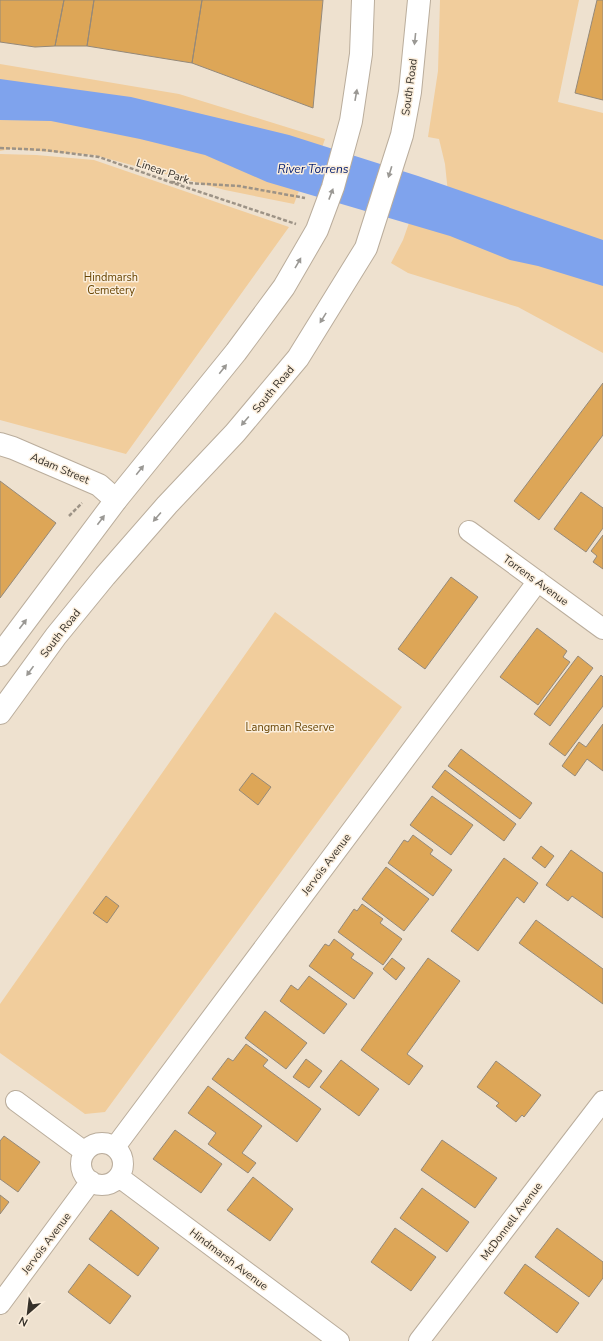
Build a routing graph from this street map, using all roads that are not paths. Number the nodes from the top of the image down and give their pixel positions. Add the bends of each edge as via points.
1 (363, 0) edge
2 (419, 0) edge
3 (0, 444) edge
4 (116, 500) junction
5 (469, 531) dead end
6 (538, 581) junction
7 (603, 629) edge
8 (0, 655) edge
9 (0, 713) edge
10 (16, 1101) dead end
11 (603, 1101) edge
12 (115, 1147) junction
13 (85, 1152) junction
14 (119, 1177) junction
15 (91, 1181) junction
16 (0, 1304) edge
17 (339, 1341) edge
18 (419, 1341) edge

4 -> 1 main road via 236,352 284,287 317,230 334,187 349,133 361,54
2 -> 9 main road, South Road via 410,92 402,135 366,248 298,358 235,433 105,576 56,636
3 - 4 main road, Adam Street via 99,485
8 -> 4 main road
5 - 6 street, Torrens Avenue
6 - 7 street, Torrens Avenue
6 - 12 street, Jervois Avenue
10 - 13 street
11 - 18 street, McDonnell Avenue
12 - 13 street via 109,1144 96,1144
12 - 14 street via 123,1161 123,1170
13 - 15 street via 83,1171
14 - 15 street via 109,1184 96,1184
14 - 17 street, Hindmarsh Avenue
15 - 16 street, Jervois Avenue

